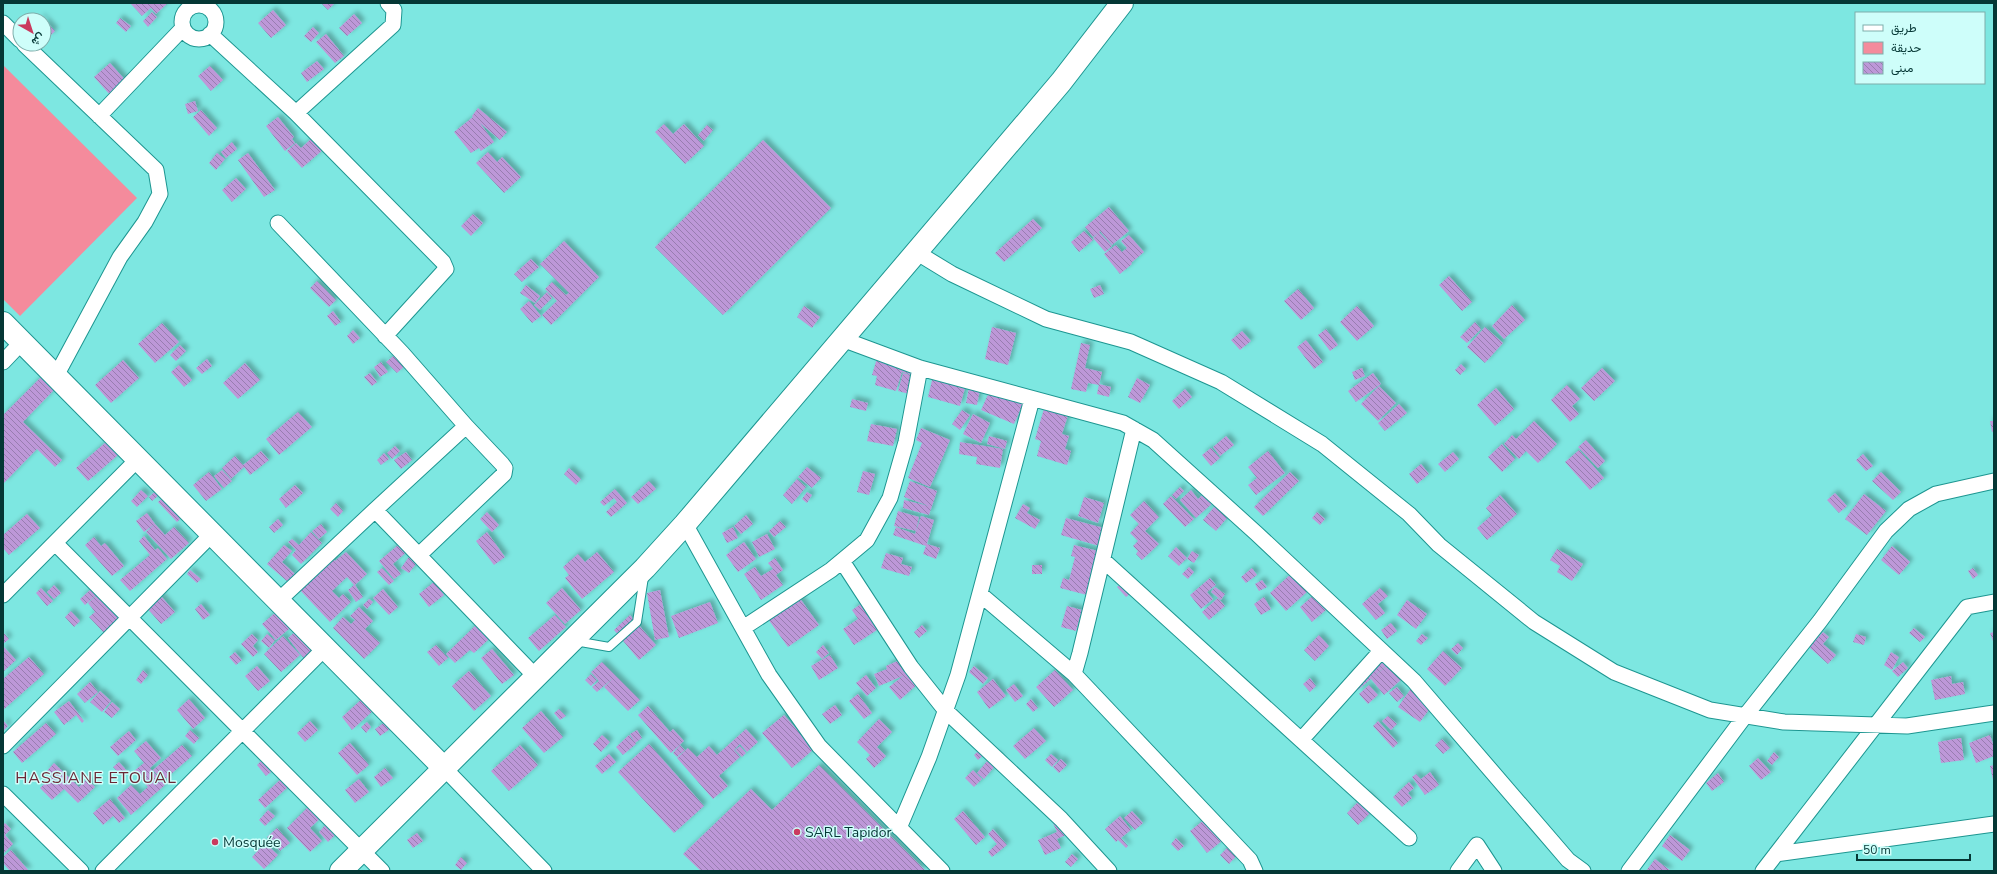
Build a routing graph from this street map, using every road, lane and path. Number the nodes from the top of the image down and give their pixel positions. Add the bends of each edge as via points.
1 (388, 3) edge
2 (1122, 3) edge
3 (214, 6) edge
4 (183, 7) edge
5 (3, 23) edge
6 (183, 28) junction
7 (12, 32) edge
8 (210, 34) junction
9 (32, 52) edge
10 (296, 113) junction
11 (99, 116) junction
12 (278, 223) dead end
13 (916, 252) junction
14 (3, 323) edge
15 (385, 336) junction
16 (842, 339) junction
17 (22, 342) junction
18 (3, 362) edge
19 (920, 368) junction
20 (56, 376) junction
21 (1032, 398) junction
22 (466, 426) junction
23 (1134, 429) junction
24 (138, 459) junction
25 (1994, 481) edge
26 (375, 510) junction
27 (685, 524) junction
28 (212, 534) junction
29 (55, 543) junction
30 (418, 555) junction
31 (1102, 560) junction
32 (842, 561) junction
33 (645, 568) junction
34 (3, 594) edge
35 (980, 594) junction
36 (278, 601) junction
37 (1994, 602) edge
38 (129, 618) junction
39 (743, 628) junction
40 (572, 641) junction
41 (325, 648) junction
42 (1381, 650) junction
43 (1074, 674) junction
44 (536, 677) junction
45 (946, 711) junction
46 (1994, 713) edge
47 (1744, 716) junction
48 (1876, 725) junction
49 (242, 732) junction
50 (1300, 740) junction
51 (3, 746) edge
52 (444, 768) junction
53 (3, 794) edge
54 (1994, 824) edge
55 (899, 828) junction
56 (1409, 838) dead end
57 (361, 851) junction
58 (1776, 854) junction
59 (81, 871) edge
60 (103, 871) edge
61 (341, 871) edge
62 (382, 871) edge
63 (544, 871) edge
64 (942, 871) edge
65 (1110, 871) edge
66 (1254, 871) edge
67 (1458, 871) edge
68 (1494, 871) edge
69 (1583, 871) edge
70 (1629, 871) edge
71 (1763, 871) edge

1 - 10 street via 394,10 392,25
2 - 13 main road via 1061,82
3 - 4 street
3 - 8 street via 216,23
4 - 6 street
5 - 7 street
6 - 8 street via 194,38
6 - 11 street
8 - 10 street
9 - 11 street
10 - 15 street via 443,262 446,269
11 - 20 street via 156,170 160,194 145,222 120,257
12 - 15 street
13 - 16 main road
13 - 47 street via 952,274 1046,319 1131,342 1221,382 1322,444 1409,514 1439,545 1534,622 1614,672 1710,710
14 - 17 main road
15 - 22 street
16 - 19 street
16 - 27 main road
17 - 18 street
17 - 20 main road
19 - 21 street
19 - 32 street via 906,442 890,498 867,540
20 - 24 main road
21 - 23 street via 1123,423
21 - 35 street
22 - 26 street
22 - 30 street via 502,464 505,468 504,474
23 - 31 street
23 - 42 street via 1153,440
24 - 28 main road
24 - 29 street
25 - 47 street via 1936,494 1909,509 1886,532 1820,621
26 - 30 street
26 - 36 street
27 - 33 main road
27 - 39 street
28 - 36 main road
28 - 38 street
29 - 34 street
29 - 38 street
30 - 44 street
31 - 43 street
31 - 50 street
32 - 39 street
32 - 45 street via 911,666
33 - 40 main road
33 - 40 lane via 637,622 609,647
35 - 43 street
35 - 45 street
36 - 41 main road
37 - 48 street via 1967,607
38 - 49 street
38 - 51 street
39 - 55 street via 769,675 820,746
40 - 44 main road
41 - 49 street
41 - 52 main road
42 - 50 street
42 - 69 street via 1414,681 1568,860
43 - 66 street via 1250,860
44 - 52 main road
45 - 55 street
45 - 65 street via 1061,819
46 - 48 street via 1907,726
47 - 48 street via 1784,722
47 - 70 street
48 - 58 street
49 - 57 street
49 - 60 street
50 - 56 street
52 - 57 main road
52 - 63 street
53 - 59 street
54 - 58 street
55 - 64 street
57 - 61 main road
57 - 62 street
58 - 71 street
67 - 68 street via 1477,845

